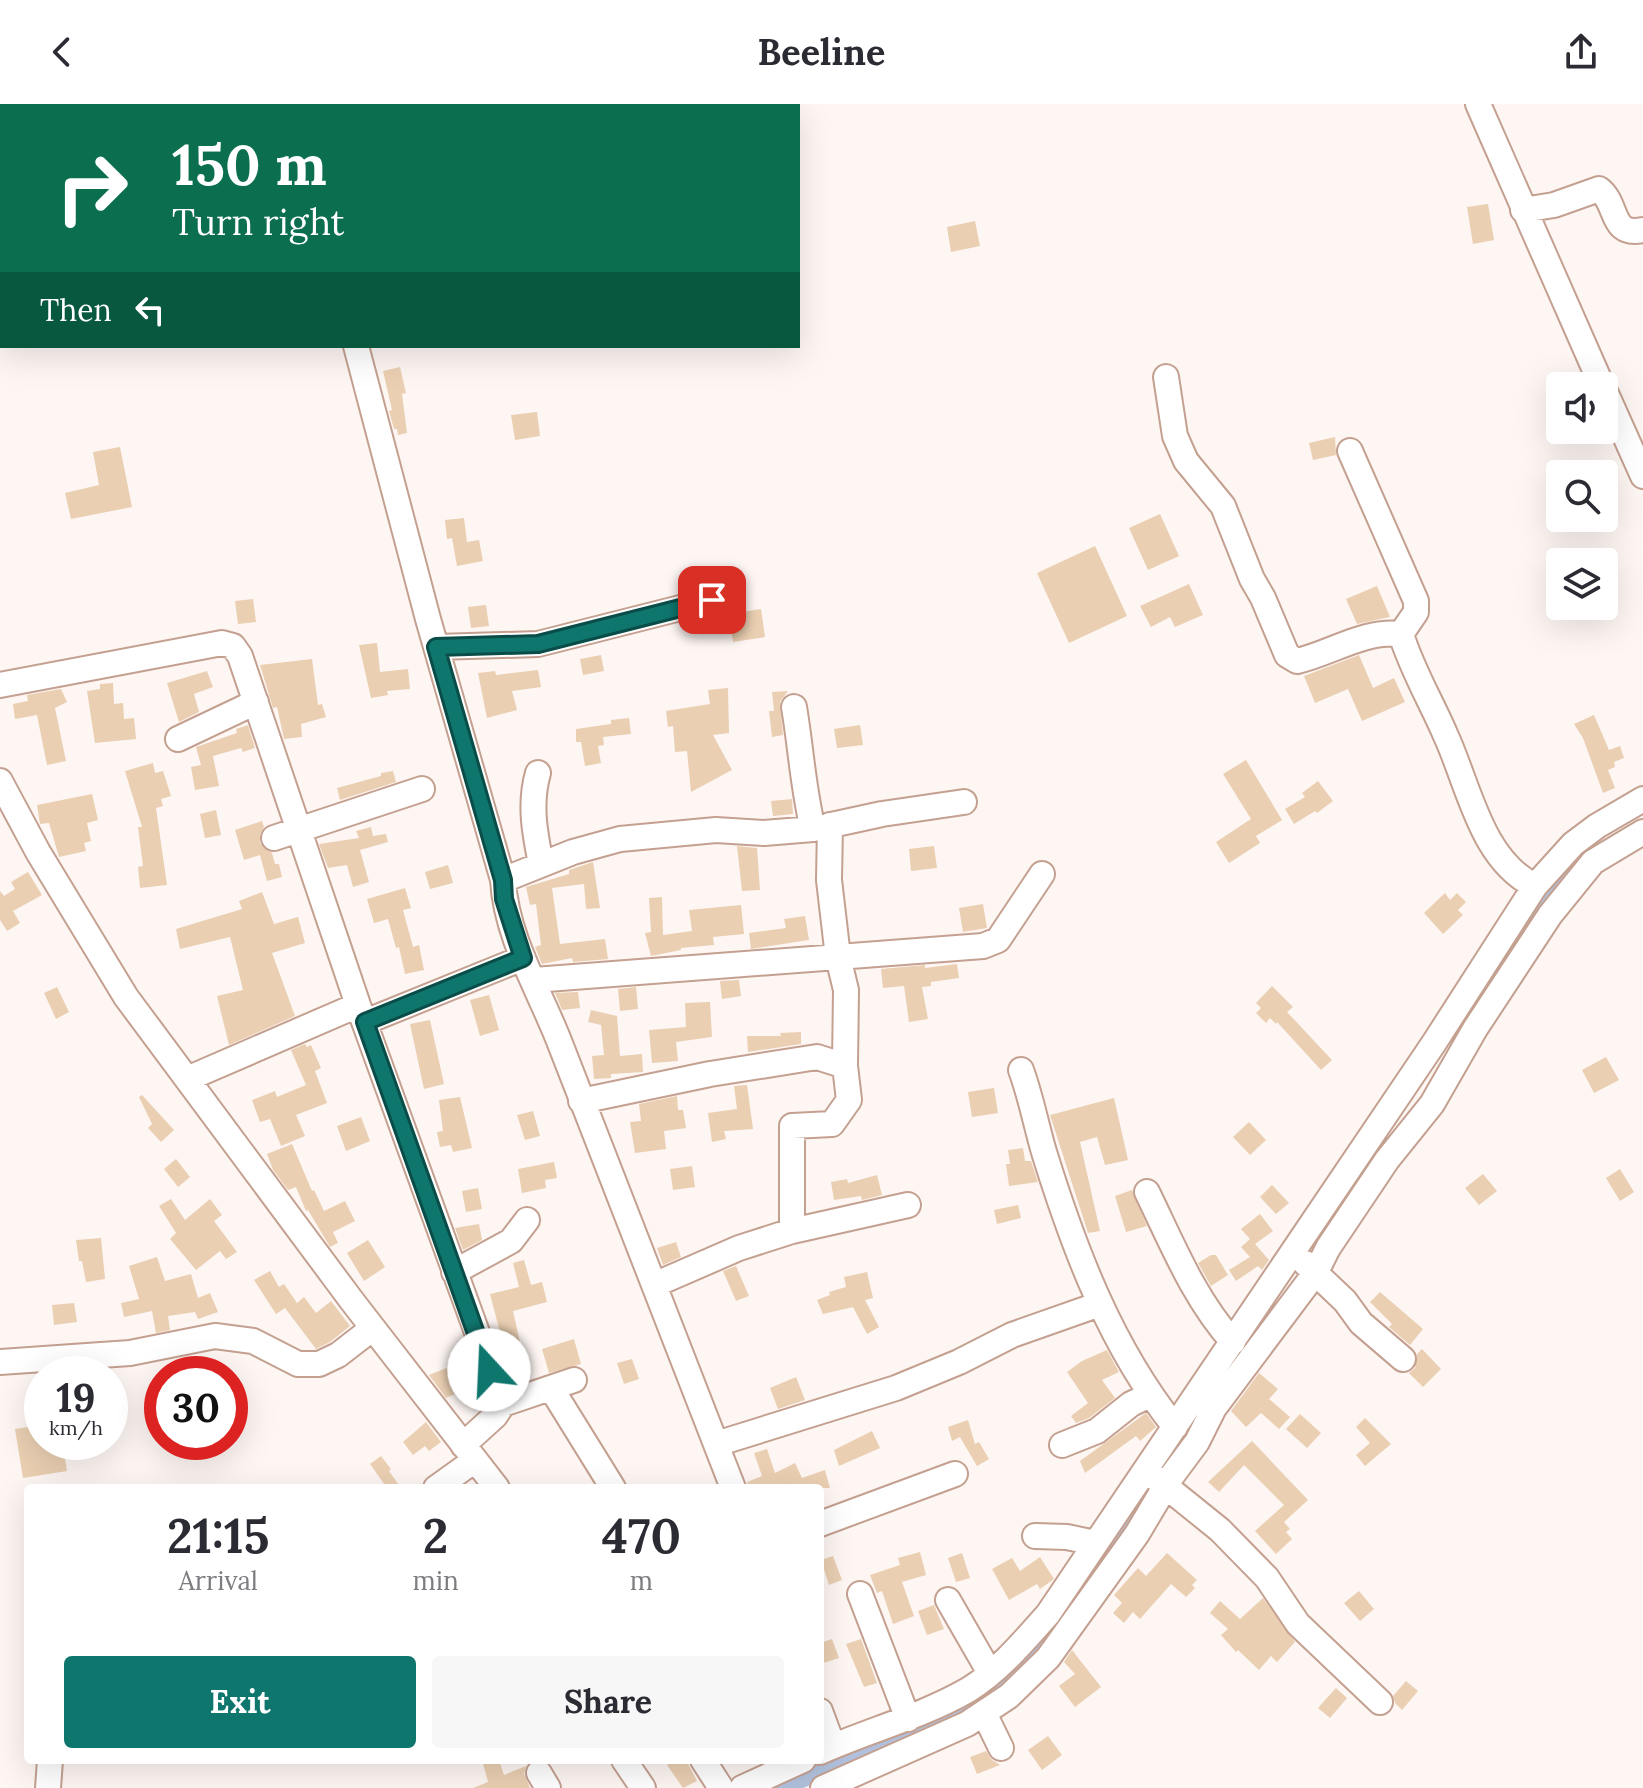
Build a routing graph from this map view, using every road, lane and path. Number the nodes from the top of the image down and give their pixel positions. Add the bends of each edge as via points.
1 (1478, 104) edge
2 (1523, 210) junction
3 (1643, 230) edge
4 (357, 348) edge
5 (1596, 372) edge
6 (1166, 377) dead end
7 (1618, 421) edge
8 (1350, 451) dead end
9 (1643, 476) edge
10 (712, 600) dead end
11 (1401, 634) junction
12 (436, 647) junction
13 (0, 685) edge
14 (256, 702) junction
15 (794, 707) dead end
16 (178, 739) dead end
17 (538, 773) dead end
18 (0, 781) edge
19 (422, 789) dead end
20 (1643, 799) edge
21 (964, 802) dead end
22 (822, 827) junction
23 (299, 830) junction
24 (1643, 832) edge
25 (274, 838) dead end
26 (541, 864) junction
27 (1042, 874) dead end
28 (503, 880) junction
29 (1535, 886) junction
30 (838, 957) junction
31 (513, 963) junction
32 (534, 980) junction
33 (361, 1013) junction
34 (845, 1066) junction
35 (1021, 1070) dead end
36 (187, 1079) junction
37 (581, 1101) junction
38 (1147, 1192) dead end
39 (908, 1205) dead end
40 (527, 1220) dead end
41 (792, 1231) junction
42 (1304, 1263) junction
43 (454, 1272) junction
44 (654, 1285) junction
45 (1100, 1304) junction
46 (373, 1328) junction
47 (1233, 1342) junction
48 (1403, 1359) dead end
49 (0, 1362) edge
50 (1150, 1395) junction
51 (503, 1404) junction
52 (1175, 1427) junction
53 (716, 1444) junction
54 (1062, 1445) dead end
55 (469, 1452) junction
56 (955, 1474) dead end
57 (1155, 1477) junction
58 (440, 1484) edge
59 (494, 1484) edge
60 (611, 1484) edge
61 (731, 1484) edge
62 (824, 1523) edge
63 (1035, 1536) dead end
64 (1095, 1543) junction
65 (860, 1594) dead end
66 (948, 1600) dead end
67 (990, 1673) junction
68 (1380, 1702) dead end
69 (984, 1713) junction
70 (908, 1719) junction
71 (1001, 1748) dead end
72 (827, 1749) edge
73 (50, 1764) edge
74 (627, 1764) edge
75 (706, 1764) edge
76 (794, 1764) edge
77 (48, 1788) edge
78 (643, 1788) edge
79 (721, 1788) edge
80 (742, 1788) edge
81 (823, 1788) edge

1 - 2 street
2 - 3 street via 1599,189 1624,230
2 - 5 street
4 - 12 street
6 - 11 street via 1175,436 1186,461 1223,506 1287,655 1297,661 1353,640
7 - 9 street
8 - 11 street via 1416,601 1416,612
10 - 12 street via 538,644
11 - 29 street via 1491,843 1507,866
12 - 28 street
13 - 14 street via 222,643 233,646 240,656
14 - 16 street
14 - 23 street
15 - 22 street via 806,801
17 - 26 street via 533,828
18 - 36 street via 126,997
19 - 23 street
20 - 29 street via 1573,844
21 - 22 street
22 - 26 street via 620,839
22 - 30 street
23 - 25 street
23 - 33 street
24 - 42 street via 1593,862 1550,915 1432,1104 1328,1248
26 - 28 street
27 - 30 street via 998,940 983,946
28 - 31 street
29 - 42 street via 1434,1043
30 - 32 street
30 - 34 street via 846,990
31 - 32 street
31 - 33 street
32 - 37 street
33 - 36 street
33 - 43 street
34 - 37 street via 817,1057
34 - 41 street via 849,1100 832,1124 792,1126
35 - 45 street via 1044,1152
36 - 46 street
37 - 44 street
38 - 47 street via 1184,1270
39 - 41 street
40 - 43 street via 511,1241
41 - 44 street
42 - 47 street
42 - 48 street
42 - 57 street via 1197,1442
43 - 51 street
44 - 53 street
45 - 50 street
45 - 53 street via 1012,1335 896,1388
46 - 49 street via 319,1364 298,1364 253,1341 215,1336 130,1353
46 - 55 street
47 - 52 street
50 - 52 street
50 - 54 street via 1097,1431
51 - 55 street
51 - 60 street via 562,1384
52 - 57 street
53 - 61 street
55 - 58 street
55 - 59 street
56 - 62 street
57 - 64 street
57 - 68 street via 1220,1530 1267,1578 1298,1624
57 - 69 street via 1137,1534 1048,1658
63 - 64 street
64 - 67 street via 1048,1614
65 - 70 street
66 - 67 street
67 - 70 street
69 - 71 street
69 - 81 street
70 - 72 street
73 - 77 street
74 - 78 street
75 - 79 street
76 - 80 street

